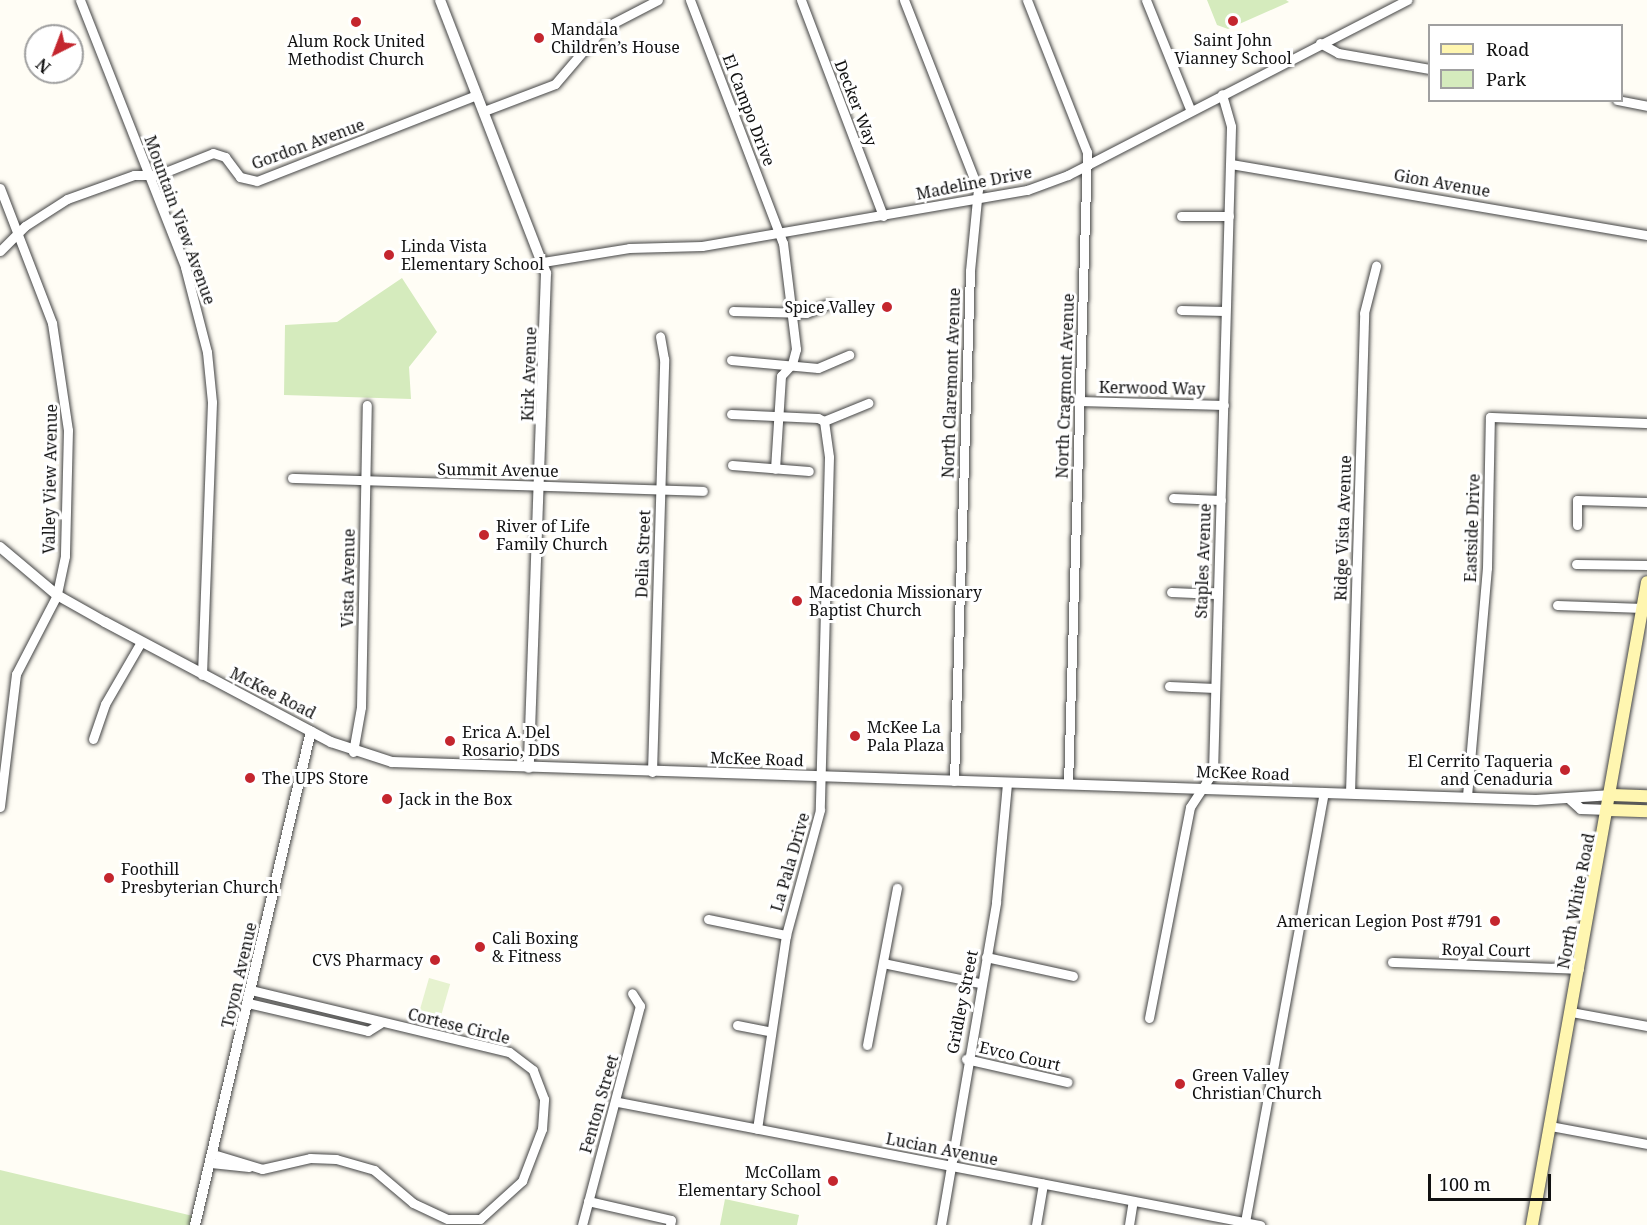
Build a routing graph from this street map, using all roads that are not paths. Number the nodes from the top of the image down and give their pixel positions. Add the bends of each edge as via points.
1 (80, 0) edge
2 (440, 0) edge
3 (658, 0) edge
4 (690, 0) edge
5 (801, 0) edge
6 (904, 0) edge
7 (1027, 0) edge
8 (1146, 0) edge
9 (1384, 0) edge
10 (1407, 0) edge
11 (1388, 10) junction
12 (1320, 43) junction
13 (1428, 69) edge
14 (1222, 94) junction
15 (477, 95) junction
16 (1623, 101) edge
17 (1647, 106) edge
18 (1190, 109) junction
19 (484, 111) junction
20 (1231, 164) junction
21 (1086, 165) junction
22 (148, 175) junction
23 (0, 188) edge
24 (976, 201) junction
25 (883, 216) junction
26 (1181, 216) dead end
27 (1229, 216) junction
28 (780, 231) junction
29 (18, 234) junction
30 (1647, 235) edge
31 (0, 251) edge
32 (543, 262) junction
33 (1376, 267) dead end
34 (828, 304) dead end
35 (1181, 310) dead end
36 (733, 311) dead end
37 (1225, 311) junction
38 (794, 312) junction
39 (660, 336) dead end
40 (849, 355) dead end
41 (731, 360) dead end
42 (792, 364) junction
43 (1079, 401) junction
44 (868, 403) dead end
45 (367, 405) dead end
46 (1224, 405) junction
47 (731, 414) dead end
48 (777, 416) junction
49 (824, 421) junction
50 (1647, 423) edge
51 (732, 465) dead end
52 (775, 469) junction
53 (809, 471) dead end
54 (292, 478) dead end
55 (364, 484) junction
56 (540, 485) junction
57 (660, 490) junction
58 (703, 491) dead end
59 (1173, 498) dead end
60 (1221, 500) junction
61 (1647, 502) edge
62 (1577, 525) dead end
63 (0, 547) edge
64 (1576, 564) dead end
65 (1647, 565) edge
66 (1647, 582) edge
67 (1171, 592) dead end
68 (1217, 594) junction
69 (57, 595) junction
70 (1557, 604) dead end
71 (1643, 608) junction
72 (141, 642) junction
73 (202, 675) junction
74 (1169, 686) dead end
75 (1215, 688) junction
76 (311, 731) junction
77 (93, 739) dead end
78 (353, 752) junction
79 (529, 768) junction
80 (652, 772) junction
81 (821, 777) junction
82 (954, 781) junction
83 (1007, 783) junction
84 (1068, 784) junction
85 (1201, 789) junction
86 (1324, 792) junction
87 (1350, 793) junction
88 (1612, 795) junction
89 (1467, 796) junction
90 (1647, 796) edge
91 (1571, 800) junction
92 (0, 807) edge
93 (1609, 810) junction
94 (1647, 811) edge
95 (897, 888) dead end
96 (708, 919) dead end
97 (786, 935) junction
98 (986, 957) junction
99 (1392, 962) dead end
100 (883, 963) junction
101 (1579, 969) junction
102 (1073, 976) dead end
103 (980, 982) junction
104 (251, 990) junction
105 (632, 993) dead end
106 (248, 1003) junction
107 (1572, 1012) junction
108 (1149, 1018) dead end
109 (381, 1023) junction
110 (737, 1026) dead end
111 (1647, 1026) edge
112 (768, 1031) junction
113 (867, 1045) dead end
114 (966, 1059) junction
115 (1067, 1083) dead end
116 (618, 1102) junction
117 (1550, 1126) junction
118 (758, 1129) junction
119 (1647, 1144) edge
120 (212, 1158) junction
121 (952, 1166) junction
122 (1043, 1184) junction
123 (588, 1201) junction
124 (1133, 1201) junction
125 (1226, 1222) edge
126 (1245, 1222) junction
127 (195, 1225) edge
128 (582, 1225) edge
129 (670, 1225) edge
130 (941, 1225) edge
131 (1036, 1225) edge
132 (1129, 1225) edge
133 (1260, 1225) edge
134 (1532, 1225) edge

1 - 22 street, Mountain View Avenue
2 - 15 street, Kirk Avenue
3 - 19 street via 602,29 555,84
4 - 28 street, El Campo Drive
5 - 25 street, Decker Way
6 - 24 street, North Claremont Avenue via 978,189
7 - 21 street, North Cragmont Avenue via 1087,152
8 - 18 street
9 - 11 street
10 - 11 street, Madeline Drive
11 - 12 street, Madeline Drive
12 - 13 street via 1338,53
12 - 14 street, Madeline Drive
14 - 18 street, Madeline Drive
14 - 20 street, Staples Avenue via 1231,126
15 - 19 street, Kirk Avenue
15 - 22 street, Gordon Avenue via 257,181 240,177 225,157 213,153
16 - 17 street
18 - 21 street, Madeline Drive
19 - 32 street, Kirk Avenue
20 - 27 street, Staples Avenue
20 - 30 street, Gion Avenue
21 - 24 street, Madeline Drive via 1027,190
21 - 43 street, North Cragmont Avenue
22 - 29 street, Gordon Avenue via 67,200
22 - 73 street, Mountain View Avenue via 198,306 212,402
23 - 29 street, Valley View Avenue
24 - 25 street, Madeline Drive
24 - 82 street, North Claremont Avenue
25 - 28 street, Madeline Drive
26 - 27 street
27 - 37 street, Staples Avenue
28 - 32 street, Madeline Drive via 702,246 629,248
28 - 38 street, El Campo Drive
29 - 31 street, Gordon Avenue
29 - 69 street, Valley View Avenue via 52,323 66,388 64,556
32 - 56 street, Kirk Avenue via 547,288
33 - 87 street, Ridge Vista Avenue via 1364,313
34 - 38 street
35 - 37 street
36 - 38 street
37 - 46 street, Staples Avenue
38 - 42 street, El Campo Drive
39 - 57 street, Delia Street
40 - 42 street via 818,368
41 - 42 street
42 - 48 street via 781,376
43 - 46 street, Kerwood Way
43 - 84 street, North Cragmont Avenue
44 - 49 street
45 - 55 street, Vista Avenue
46 - 60 street, Staples Avenue
47 - 48 street
48 - 49 street
48 - 52 street
49 - 81 street, La Pala Drive via 829,457
50 - 89 street, Eastside Drive via 1490,417 1487,568
51 - 52 street
52 - 53 street
54 - 55 street, Summit Avenue
55 - 56 street, Summit Avenue
55 - 78 street, Vista Avenue via 361,707
56 - 57 street, Summit Avenue
56 - 79 street, Kirk Avenue
57 - 58 street, Summit Avenue
57 - 80 street, Delia Street
59 - 60 street
60 - 68 street, Staples Avenue
61 - 62 street via 1577,500
63 - 69 street, McKee Road
64 - 65 street
66 - 71 main road, North White Road
67 - 68 street
68 - 75 street, Staples Avenue
69 - 72 street, McKee Road
69 - 92 street, Valley View Avenue via 16,674
70 - 71 street
71 - 88 main road, North White Road
72 - 73 street, McKee Road
72 - 77 street via 105,704
73 - 76 street, McKee Road
74 - 75 street
75 - 85 street, Staples Avenue via 1213,772
76 - 78 street, McKee Road
76 - 104 street, Toyon Avenue
78 - 79 street, McKee Road via 392,762
79 - 80 street, McKee Road
80 - 81 street, McKee Road
81 - 82 street, McKee Road
81 - 97 street, La Pala Drive via 820,810
82 - 83 street, McKee Road
83 - 84 street, McKee Road
83 - 98 street, Gridley Street
84 - 85 street, McKee Road
85 - 86 street, McKee Road
85 - 108 street, Staples Avenue via 1190,807
86 - 87 street, McKee Road
86 - 126 street
87 - 89 street, McKee Road
88 - 90 main road, McKee Road
88 - 91 street, McKee Road
88 - 93 main road, North White Road
89 - 91 street, McKee Road
91 - 93 street, McKee Road via 1581,809
93 - 94 main road, McKee Road
93 - 101 main road, North White Road
95 - 100 street
96 - 97 street
97 - 112 street, La Pala Drive
98 - 102 street
98 - 103 street, Gridley Street
99 - 101 street, Royal Court
100 - 103 street
100 - 113 street
101 - 107 main road, North White Road
103 - 114 street, Gridley Street
104 - 106 street, Toyon Avenue
104 - 109 street, Cortese Circle via 364,1013
105 - 116 street, Fenton Street via 640,1006
106 - 109 street, Cortese Circle via 368,1031
106 - 120 street, Toyon Avenue
107 - 111 street
107 - 117 main road, North White Road
109 - 120 street, Cortese Circle via 509,1052 533,1070 544,1099 542,1129 533,1161 502,1204 480,1219 448,1219 413,1203 374,1170 336,1159 249,1167
110 - 112 street
112 - 118 street, La Pala Drive
114 - 115 street, Evco Court
114 - 121 street, Gridley Street
116 - 118 street, Lucian Avenue
116 - 123 street, Fenton Street
117 - 119 street
117 - 134 main road, North White Road
118 - 121 street, Lucian Avenue
120 - 127 street, Toyon Avenue
121 - 122 street, Lucian Avenue
121 - 130 street, Gridley Street
122 - 124 street, Lucian Avenue
122 - 131 street
123 - 128 street, Fenton Street
123 - 129 street via 671,1220
124 - 125 street, Lucian Avenue
124 - 132 street
125 - 126 street, Lucian Avenue
126 - 133 street, Lucian Avenue

